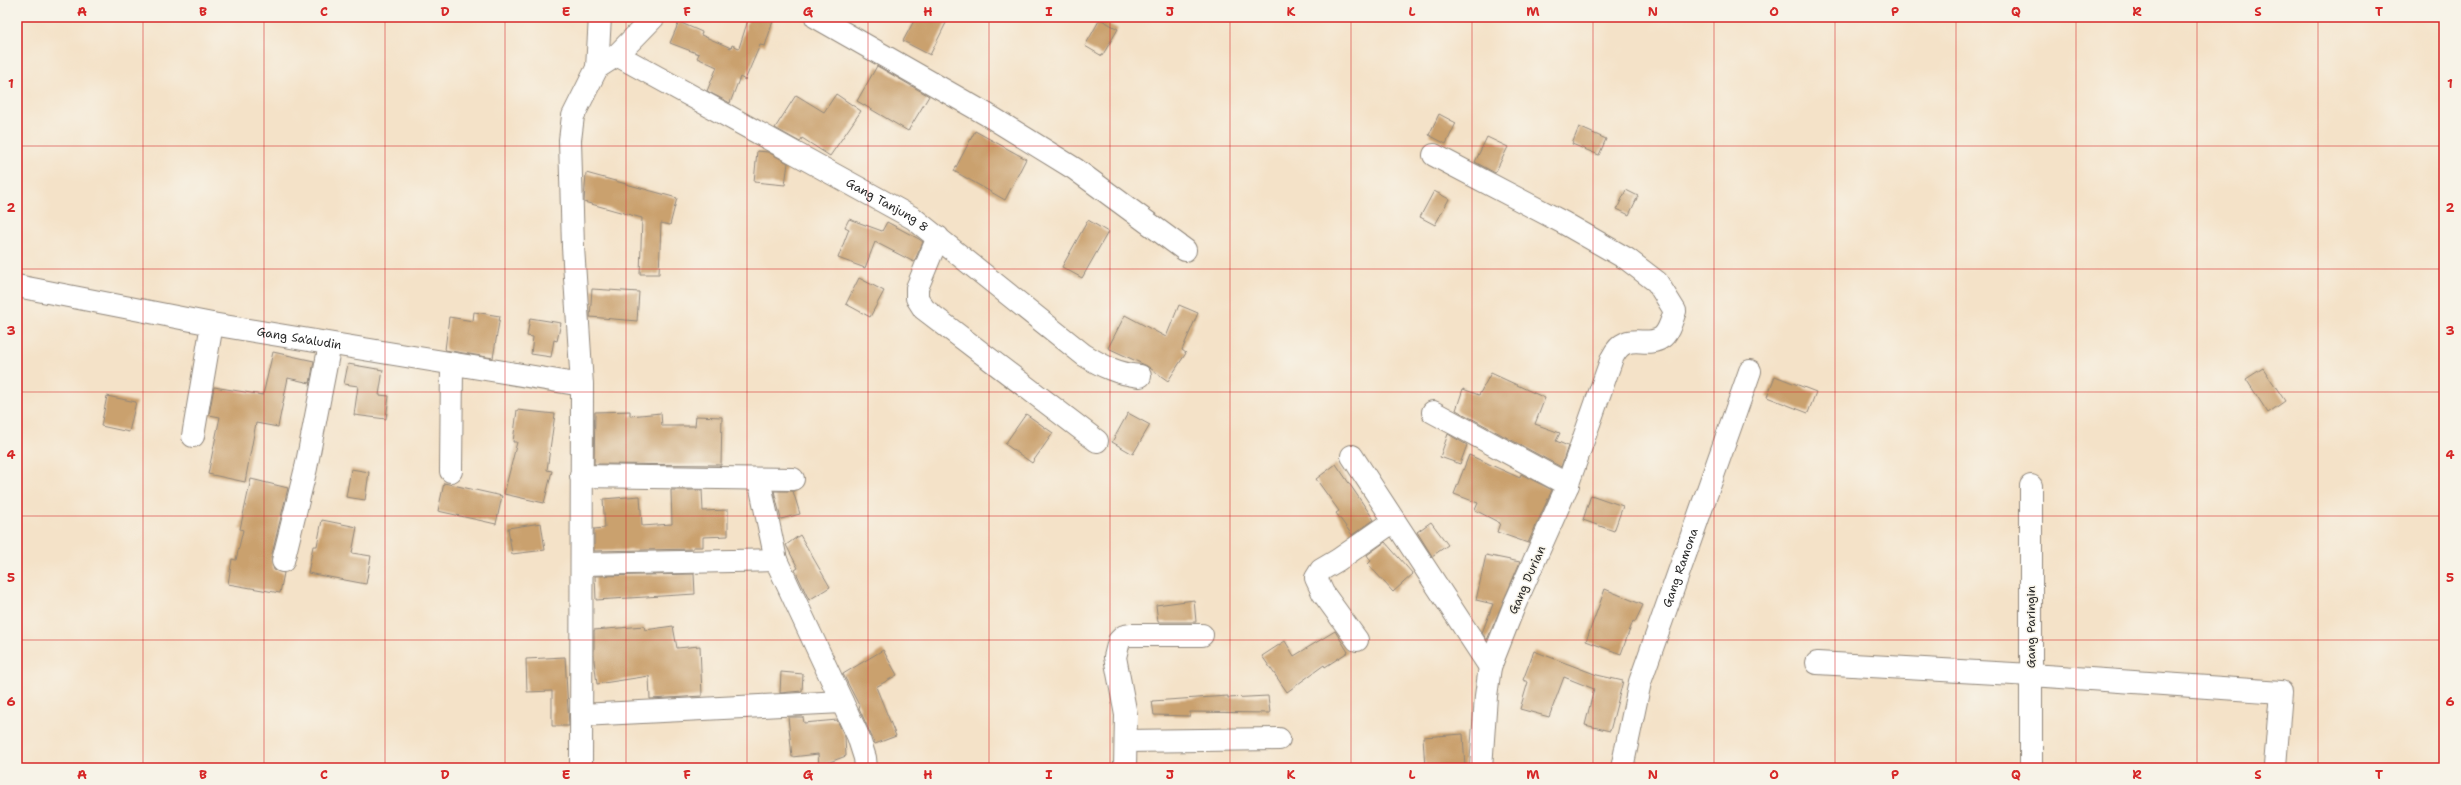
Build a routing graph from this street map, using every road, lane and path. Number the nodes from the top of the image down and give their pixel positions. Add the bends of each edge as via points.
1 (600, 17) edge
2 (654, 17) edge
3 (816, 17) edge
4 (617, 55) junction
5 (597, 68) junction
6 (1434, 155) dead end
7 (938, 237) junction
8 (1185, 250) dead end
9 (17, 286) edge
10 (212, 324) junction
11 (330, 344) junction
12 (452, 364) junction
13 (1750, 371) dead end
14 (1140, 376) dead end
15 (582, 385) junction
16 (1433, 412) dead end
17 (193, 436) dead end
18 (1097, 441) dead end
19 (1352, 456) dead end
20 (451, 471) dead end
21 (581, 476) junction
22 (792, 478) dead end
23 (759, 479) junction
24 (1568, 485) junction
25 (2031, 486) dead end
26 (1394, 521) junction
27 (776, 560) junction
28 (283, 561) dead end
29 (582, 564) junction
30 (1202, 635) dead end
31 (1357, 640) dead end
32 (1817, 663) dead end
33 (1490, 667) junction
34 (2031, 674) junction
35 (842, 702) junction
36 (581, 715) junction
37 (1279, 739) dead end
38 (1126, 741) junction
39 (2275, 766) dead end
40 (581, 768) edge
41 (866, 768) edge
42 (1125, 768) edge
43 (1481, 768) edge
44 (1622, 768) edge
45 (2031, 768) edge

1 - 5 street
2 - 4 street
3 - 8 street via 986,114 1075,169
4 - 5 street
4 - 7 street, Gang Tanjung 8 via 913,218
5 - 15 street via 573,116 570,140 573,247
6 - 24 street, Gang Durian via 1603,244 1651,277 1665,292 1675,311 1667,331 1661,338 1652,341 1633,341 1618,349 1612,358
7 - 14 street, Gang Tanjung 8 via 1084,355 1124,375
7 - 18 street via 917,288 917,298 924,308
9 - 10 street, Gang Sa'aludin
10 - 11 street, Gang Sa'aludin
10 - 17 street
11 - 12 street, Gang Sa'aludin
11 - 28 street via 306,468
12 - 15 street, Gang Sa'aludin
12 - 20 street
13 - 44 street, Gang Ramona via 1640,682
15 - 21 street
16 - 24 street
19 - 26 street
21 - 23 street
21 - 29 street
22 - 23 street
23 - 27 street
24 - 33 street, Gang Durian
25 - 34 street, Gang Paringin
26 - 31 street via 1321,570 1316,578 1322,593
26 - 33 street
27 - 29 street
27 - 35 street
29 - 36 street
30 - 38 street via 1130,635 1119,641 1115,657 1126,715
32 - 34 street
33 - 43 street, Gang Durian
34 - 39 street via 2281,692
34 - 45 street, Gang Paringin
35 - 36 street
35 - 41 street via 858,736
36 - 40 street
37 - 38 street
38 - 42 street

